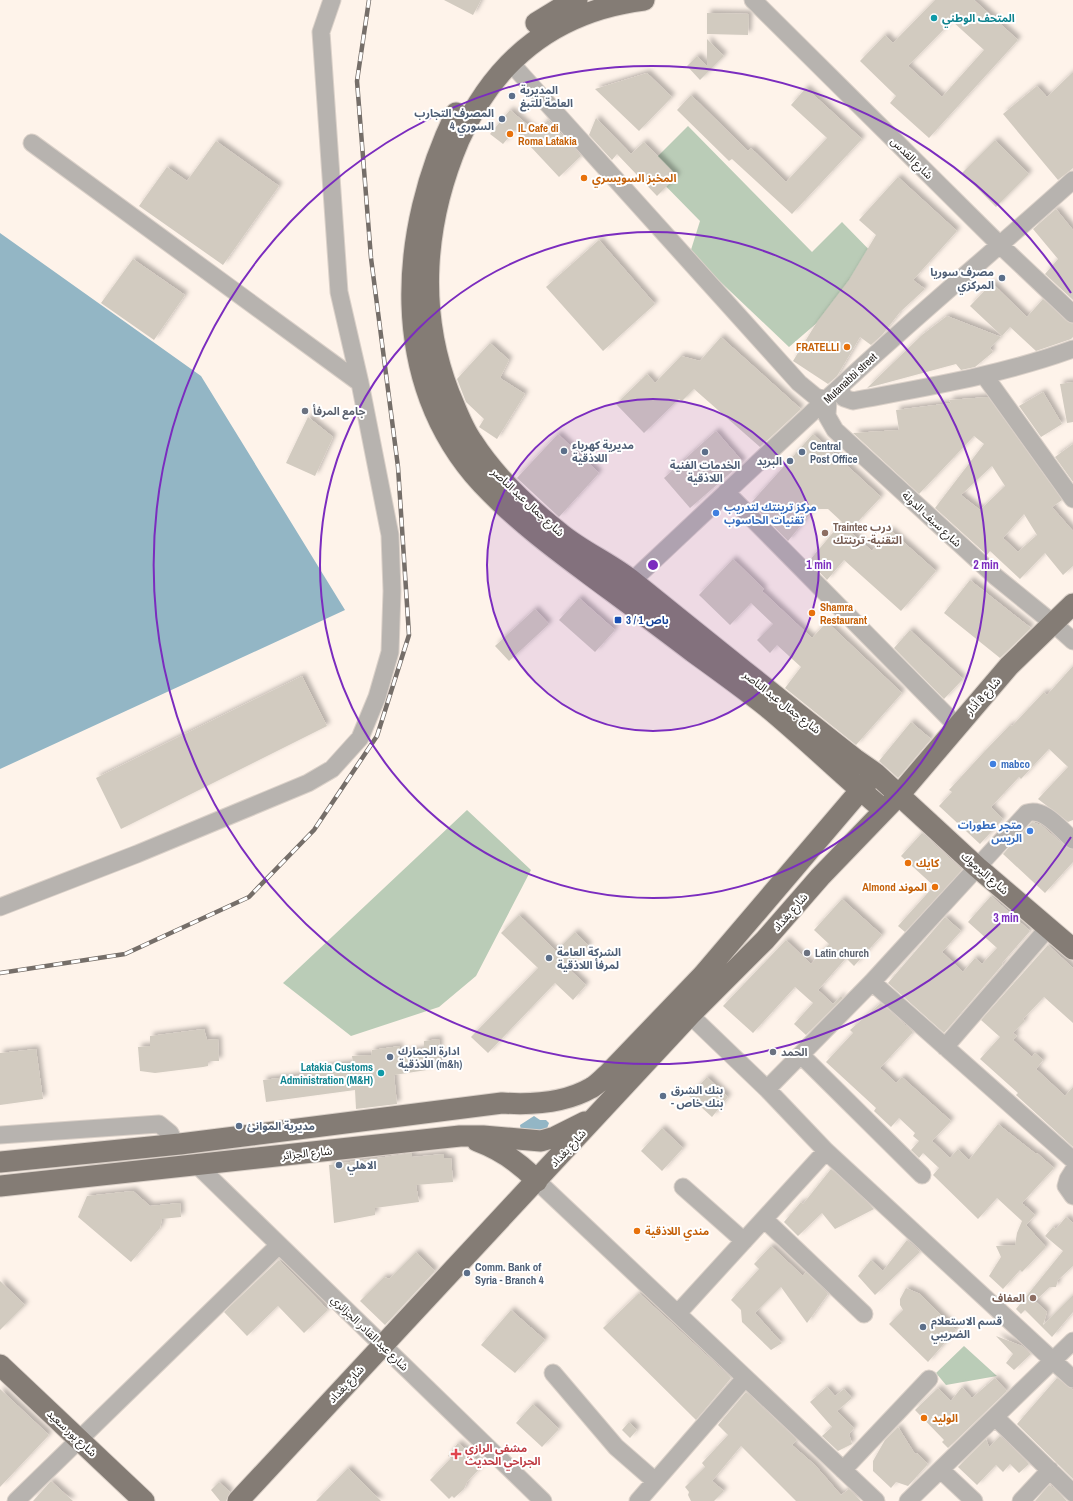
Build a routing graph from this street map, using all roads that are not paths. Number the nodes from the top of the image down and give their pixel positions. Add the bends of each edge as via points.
1 (332, 0) edge
2 (577, 0) edge
3 (644, 0) edge
4 (753, 0) edge
5 (510, 62) junction
6 (32, 143) dead end
7 (1073, 180) edge
8 (1001, 246) junction
9 (1073, 314) edge
10 (1073, 349) edge
11 (984, 375) junction
12 (360, 383) junction
13 (840, 388) junction
14 (828, 400) junction
15 (726, 492) junction
16 (1073, 499) edge
17 (632, 581) junction
18 (1073, 604) edge
19 (1054, 624) junction
20 (1073, 642) edge
21 (956, 726) junction
22 (874, 773) junction
23 (861, 791) junction
24 (899, 795) junction
25 (884, 810) junction
26 (1073, 840) edge
27 (977, 868) junction
28 (0, 907) edge
29 (1048, 928) junction
30 (1073, 949) edge
31 (872, 982) junction
32 (690, 1015) junction
33 (945, 1047) junction
34 (801, 1055) junction
35 (767, 1089) junction
36 (605, 1108) junction
37 (0, 1135) edge
38 (460, 1136) junction
39 (177, 1144) junction
40 (826, 1151) junction
41 (1073, 1160) edge
42 (0, 1162) edge
43 (196, 1165) junction
44 (1073, 1171) edge
45 (922, 1175) dead end
46 (538, 1181) junction
47 (1, 1182) edge
48 (683, 1187) dead end
49 (1073, 1196) edge
50 (764, 1219) junction
51 (744, 1241) junction
52 (279, 1245) junction
53 (678, 1313) junction
54 (864, 1314) dead end
55 (1073, 1341) edge
56 (382, 1345) junction
57 (1053, 1360) junction
58 (0, 1365) edge
59 (554, 1373) dead end
60 (745, 1378) junction
61 (929, 1379) dead end
62 (1073, 1379) edge
63 (995, 1417) junction
64 (79, 1439) junction
65 (843, 1470) junction
66 (941, 1470) junction
67 (1050, 1470) junction
68 (655, 1481) junction
69 (1073, 1493) edge
70 (536, 1499) edge
71 (16, 1501) edge
72 (144, 1501) edge
73 (238, 1501) edge
74 (638, 1501) edge
75 (876, 1501) edge
76 (908, 1501) edge
77 (974, 1501) edge
78 (1021, 1501) edge

1 - 12 street via 321,32 339,292
2 - 23 main road, شارع جمال عبد الناصر via 534,24 506,48 480,76 442,141 428,183 412,263 412,322 416,351 424,379 440,420 462,459 480,482 511,513 559,552 767,707
3 - 5 main road, شارع جمال عبد الناصر via 607,6 580,15 554,28
4 - 8 street, شارع القدس
5 - 14 street via 799,383 810,393
5 - 17 main road, شارع جمال عبد الناصر via 487,88 469,117 442,188 433,224 428,261 432,336 441,372 455,407 470,439 494,471 561,535
6 - 12 street
7 - 8 street, Mutanabbi street
8 - 9 street, شارع القدس
8 - 13 street, Mutanabbi street
10 - 11 street via 1047,359
11 - 13 street via 853,401 844,398
11 - 16 street
12 - 28 street via 390,535 392,591 390,652 377,698 360,738 332,769 308,783
13 - 14 street, Mutanabbi street
14 - 15 street, Mutanabbi street
14 - 19 street, شارع سيف الدولة via 827,416 835,430 996,577
15 - 17 street, Mutanabbi street
15 - 21 street
17 - 22 main road, شارع جمال عبد الناصر via 704,641
18 - 19 main road, شارع 8 أذار
19 - 20 street, شارع سيف الدولة
19 - 21 main road, شارع 8 أذار via 1010,666
21 - 24 main road, شارع 8 أذار
22 - 23 main road
22 - 24 main road, شارع جمال عبد الناصر
23 - 25 main road, شارع جمال عبد الناصر
23 - 39 main road via 704,975 593,1088 578,1095 548,1102 502,1103
24 - 25 main road, شارع بغداد
24 - 27 main road, شارع اليرموك
25 - 32 main road, شارع بغداد via 765,940
26 - 27 street via 1041,813 1026,813
27 - 29 main road, شارع اليرموك
27 - 31 street
29 - 30 main road, شارع اليرموك
29 - 33 street
31 - 33 street
31 - 34 street
32 - 35 street
32 - 36 main road, شارع بغداد
33 - 41 street
34 - 35 street
34 - 45 street
35 - 40 street
36 - 38 main road, شارع الجزائر via 579,1126 541,1141
36 - 46 main road, شارع بغداد
37 - 39 street via 159,1124 170,1133
38 - 43 main road, شارع الجزائر
38 - 46 main road via 502,1152
39 - 42 main road
39 - 43 main road
40 - 50 street
40 - 57 street
43 - 47 main road, شارع الجزائر
43 - 52 street, شارع عبد القادر الجزائري
44 - 49 street via 1066,1186
46 - 53 street
46 - 56 main road, شارع بغداد
48 - 51 street
50 - 51 street
50 - 54 street
51 - 53 street
52 - 56 street, شارع عبد القادر الجزائري
52 - 64 street
53 - 60 street
55 - 57 street
56 - 70 street, شارع عبد القادر الجزائري
56 - 73 main road, شارع بغداد
57 - 62 street
57 - 63 street
58 - 64 main road, شارع بور سعيد
59 - 68 street via 616,1447
60 - 65 street
60 - 68 street
61 - 65 street
63 - 66 street
63 - 67 street
64 - 71 street
64 - 72 main road, شارع بور سعيد
65 - 75 street
66 - 76 street
66 - 77 street
67 - 69 street
67 - 78 street
68 - 74 street

